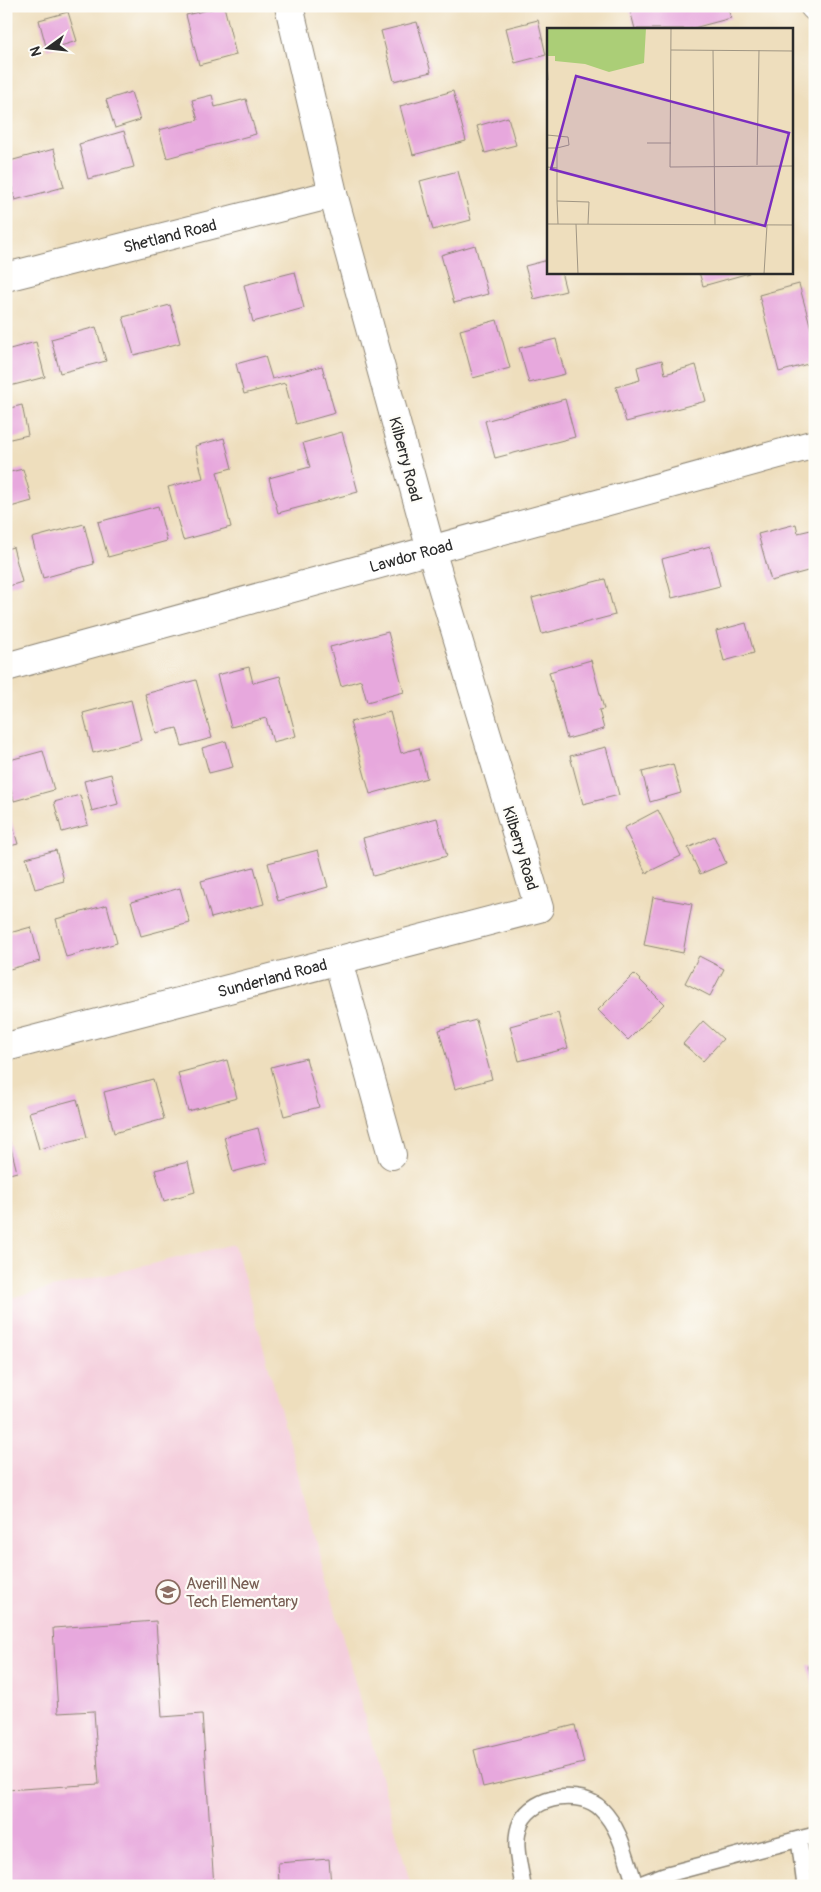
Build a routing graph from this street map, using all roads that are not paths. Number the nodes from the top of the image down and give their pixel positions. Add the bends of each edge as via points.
1 (289, 6) edge
2 (333, 194) junction
3 (6, 277) edge
4 (815, 444) edge
5 (431, 550) junction
6 (6, 667) edge
7 (539, 908) joint
8 (338, 961) junction
9 (6, 1047) edge
10 (392, 1155) dead end
11 (815, 1835) edge
12 (799, 1839) junction
13 (635, 1885) edge
14 (524, 1886) edge
15 (805, 1886) edge

1 - 2 street, Kilberry Road
2 - 3 street, Shetland Road
2 - 5 street, Kilberry Road
4 - 5 street, Lawdor Road
5 - 6 street, Lawdor Road
5 - 7 street, Kilberry Road
7 - 8 street, Sunderland Road
8 - 9 street, Sunderland Road
8 - 10 street
11 - 12 lane
12 - 13 lane
12 - 15 lane
13 - 14 lane via 618,1830 600,1808 583,1797 567,1796 533,1808 521,1822 517,1844

